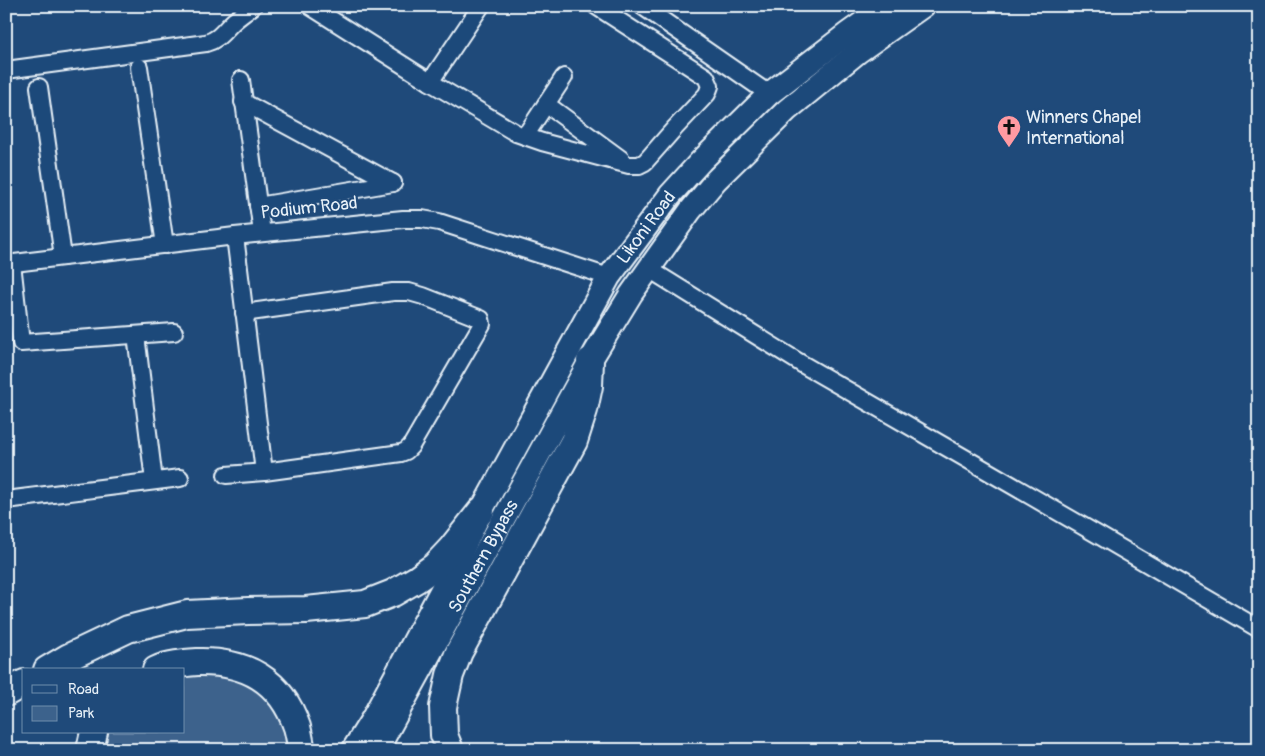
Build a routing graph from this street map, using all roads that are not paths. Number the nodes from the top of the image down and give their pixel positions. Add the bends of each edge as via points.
1 (253, 6) edge
2 (310, 6) edge
3 (481, 6) edge
4 (596, 6) edge
5 (642, 6) edge
6 (886, 6) edge
7 (924, 6) edge
8 (139, 67) dead end
9 (6, 70) edge
10 (564, 77) dead end
11 (240, 80) dead end
12 (430, 82) junction
13 (39, 87) dead end
14 (769, 94) junction
15 (244, 102) junction
16 (546, 104) junction
17 (787, 110) junction
18 (525, 136) junction
19 (629, 165) junction
20 (258, 206) junction
21 (262, 233) junction
22 (235, 236) junction
23 (165, 245) junction
24 (63, 257) junction
25 (9, 264) edge
26 (649, 269) junction
27 (609, 277) junction
28 (244, 313) junction
29 (174, 332) dead end
30 (136, 335) junction
31 (14, 344) edge
32 (590, 361) junction
33 (264, 472) junction
34 (226, 475) dead end
35 (180, 478) dead end
36 (154, 481) junction
37 (6, 500) edge
38 (481, 511) junction
39 (1259, 629) edge
40 (50, 668) edge
41 (164, 668) edge
42 (22, 684) edge
43 (6, 693) edge
44 (94, 734) edge
45 (90, 750) edge
46 (302, 750) edge
47 (353, 750) edge
48 (377, 750) edge
49 (450, 750) edge

1 - 9 street via 220,36 206,42
2 - 12 street
3 - 12 street
4 - 19 street via 706,77 710,86 707,94 645,162
5 - 14 street
6 - 14 main road, Likoni Road
7 - 17 main road, Likoni Road via 858,52
8 - 23 street
10 - 16 street
11 - 15 street
12 - 18 street
13 - 24 street
14 - 17 main road
14 - 27 main road, Likoni Road via 670,195
15 - 20 street
15 - 20 street via 394,183
16 - 18 street
16 - 19 street
17 - 26 main road, Likoni Road via 716,180
18 - 19 street
20 - 21 street
21 - 22 street, Podium Road
21 - 27 street, Podium Road via 404,218 422,219
22 - 23 street, Podium Road
22 - 28 street
23 - 24 street, Podium Road
24 - 25 street, Podium Road
25 - 31 street
26 - 32 main road, Likoni Road
26 - 39 street via 802,364
27 - 38 main road, Likoni Road
28 - 33 street
28 - 33 street via 409,292 482,321 406,451
29 - 30 street
30 - 31 street
30 - 36 street
32 - 48 main road, Southern Bypass
32 - 49 highway via 589,386 574,440 459,652 450,675 443,707 444,735
33 - 34 street
35 - 36 street
36 - 37 street
38 - 40 highway via 435,566 394,593 365,604 306,610 187,614 128,629
38 - 47 main road, Southern Bypass via 452,572
41 - 46 highway via 184,663 214,662 254,672 270,683 289,708
42 - 43 highway
44 - 45 highway

